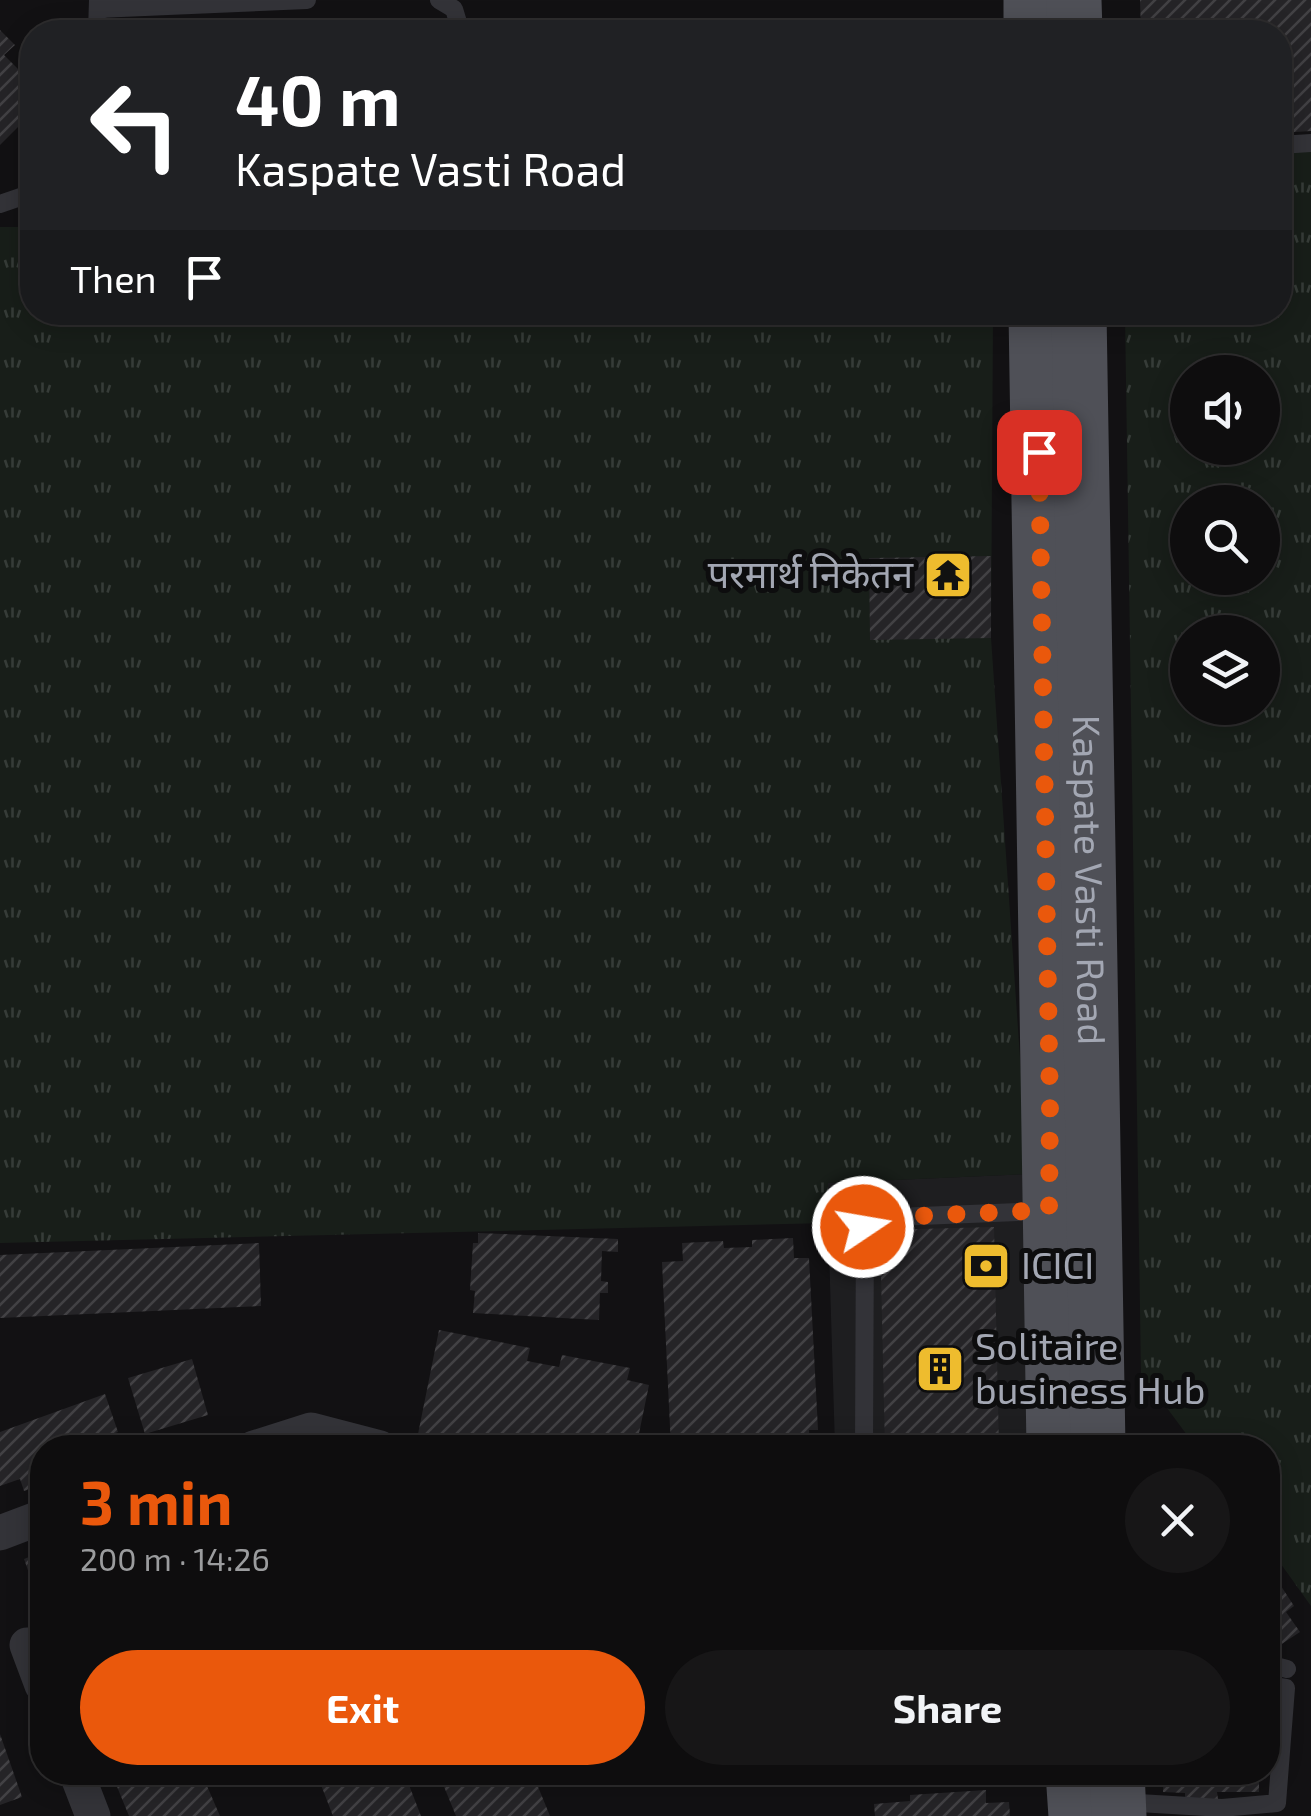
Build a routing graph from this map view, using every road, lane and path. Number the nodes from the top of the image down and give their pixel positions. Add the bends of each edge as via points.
1 (284, 0) edge
2 (307, 0) edge
3 (439, 0) edge
4 (98, 4) edge
5 (457, 20) edge
6 (1058, 325) edge
7 (1058, 325) edge
8 (1049, 1210) junction
9 (294, 1435) edge
10 (329, 1435) edge
11 (864, 1435) edge
12 (1054, 1435) edge
13 (1098, 1435) edge
14 (30, 1522) edge
15 (0, 1533) edge
16 (28, 1645) dead end
17 (30, 1651) edge
18 (1280, 1667) edge
19 (1286, 1668) dead end
20 (1280, 1687) edge
21 (1280, 1765) edge
22 (81, 1785) edge
23 (1089, 1785) edge
24 (1278, 1785) edge
25 (1108, 1802) edge
26 (92, 1816) edge

1 - 2 lane
1 - 4 lane
3 - 5 lane
6 - 8 main road, Kaspate Vasti Road
7 - 13 main road, Kaspate Vasti Road
8 - 11 lane via 864,1222
8 - 12 main road, Kaspate Vasti Road
9 - 10 street
14 - 15 street
16 - 17 street
18 - 19 lane
20 - 21 lane via 1286,1688
22 - 26 street
23 - 25 main road
24 - 25 lane via 1277,1803 1222,1808

